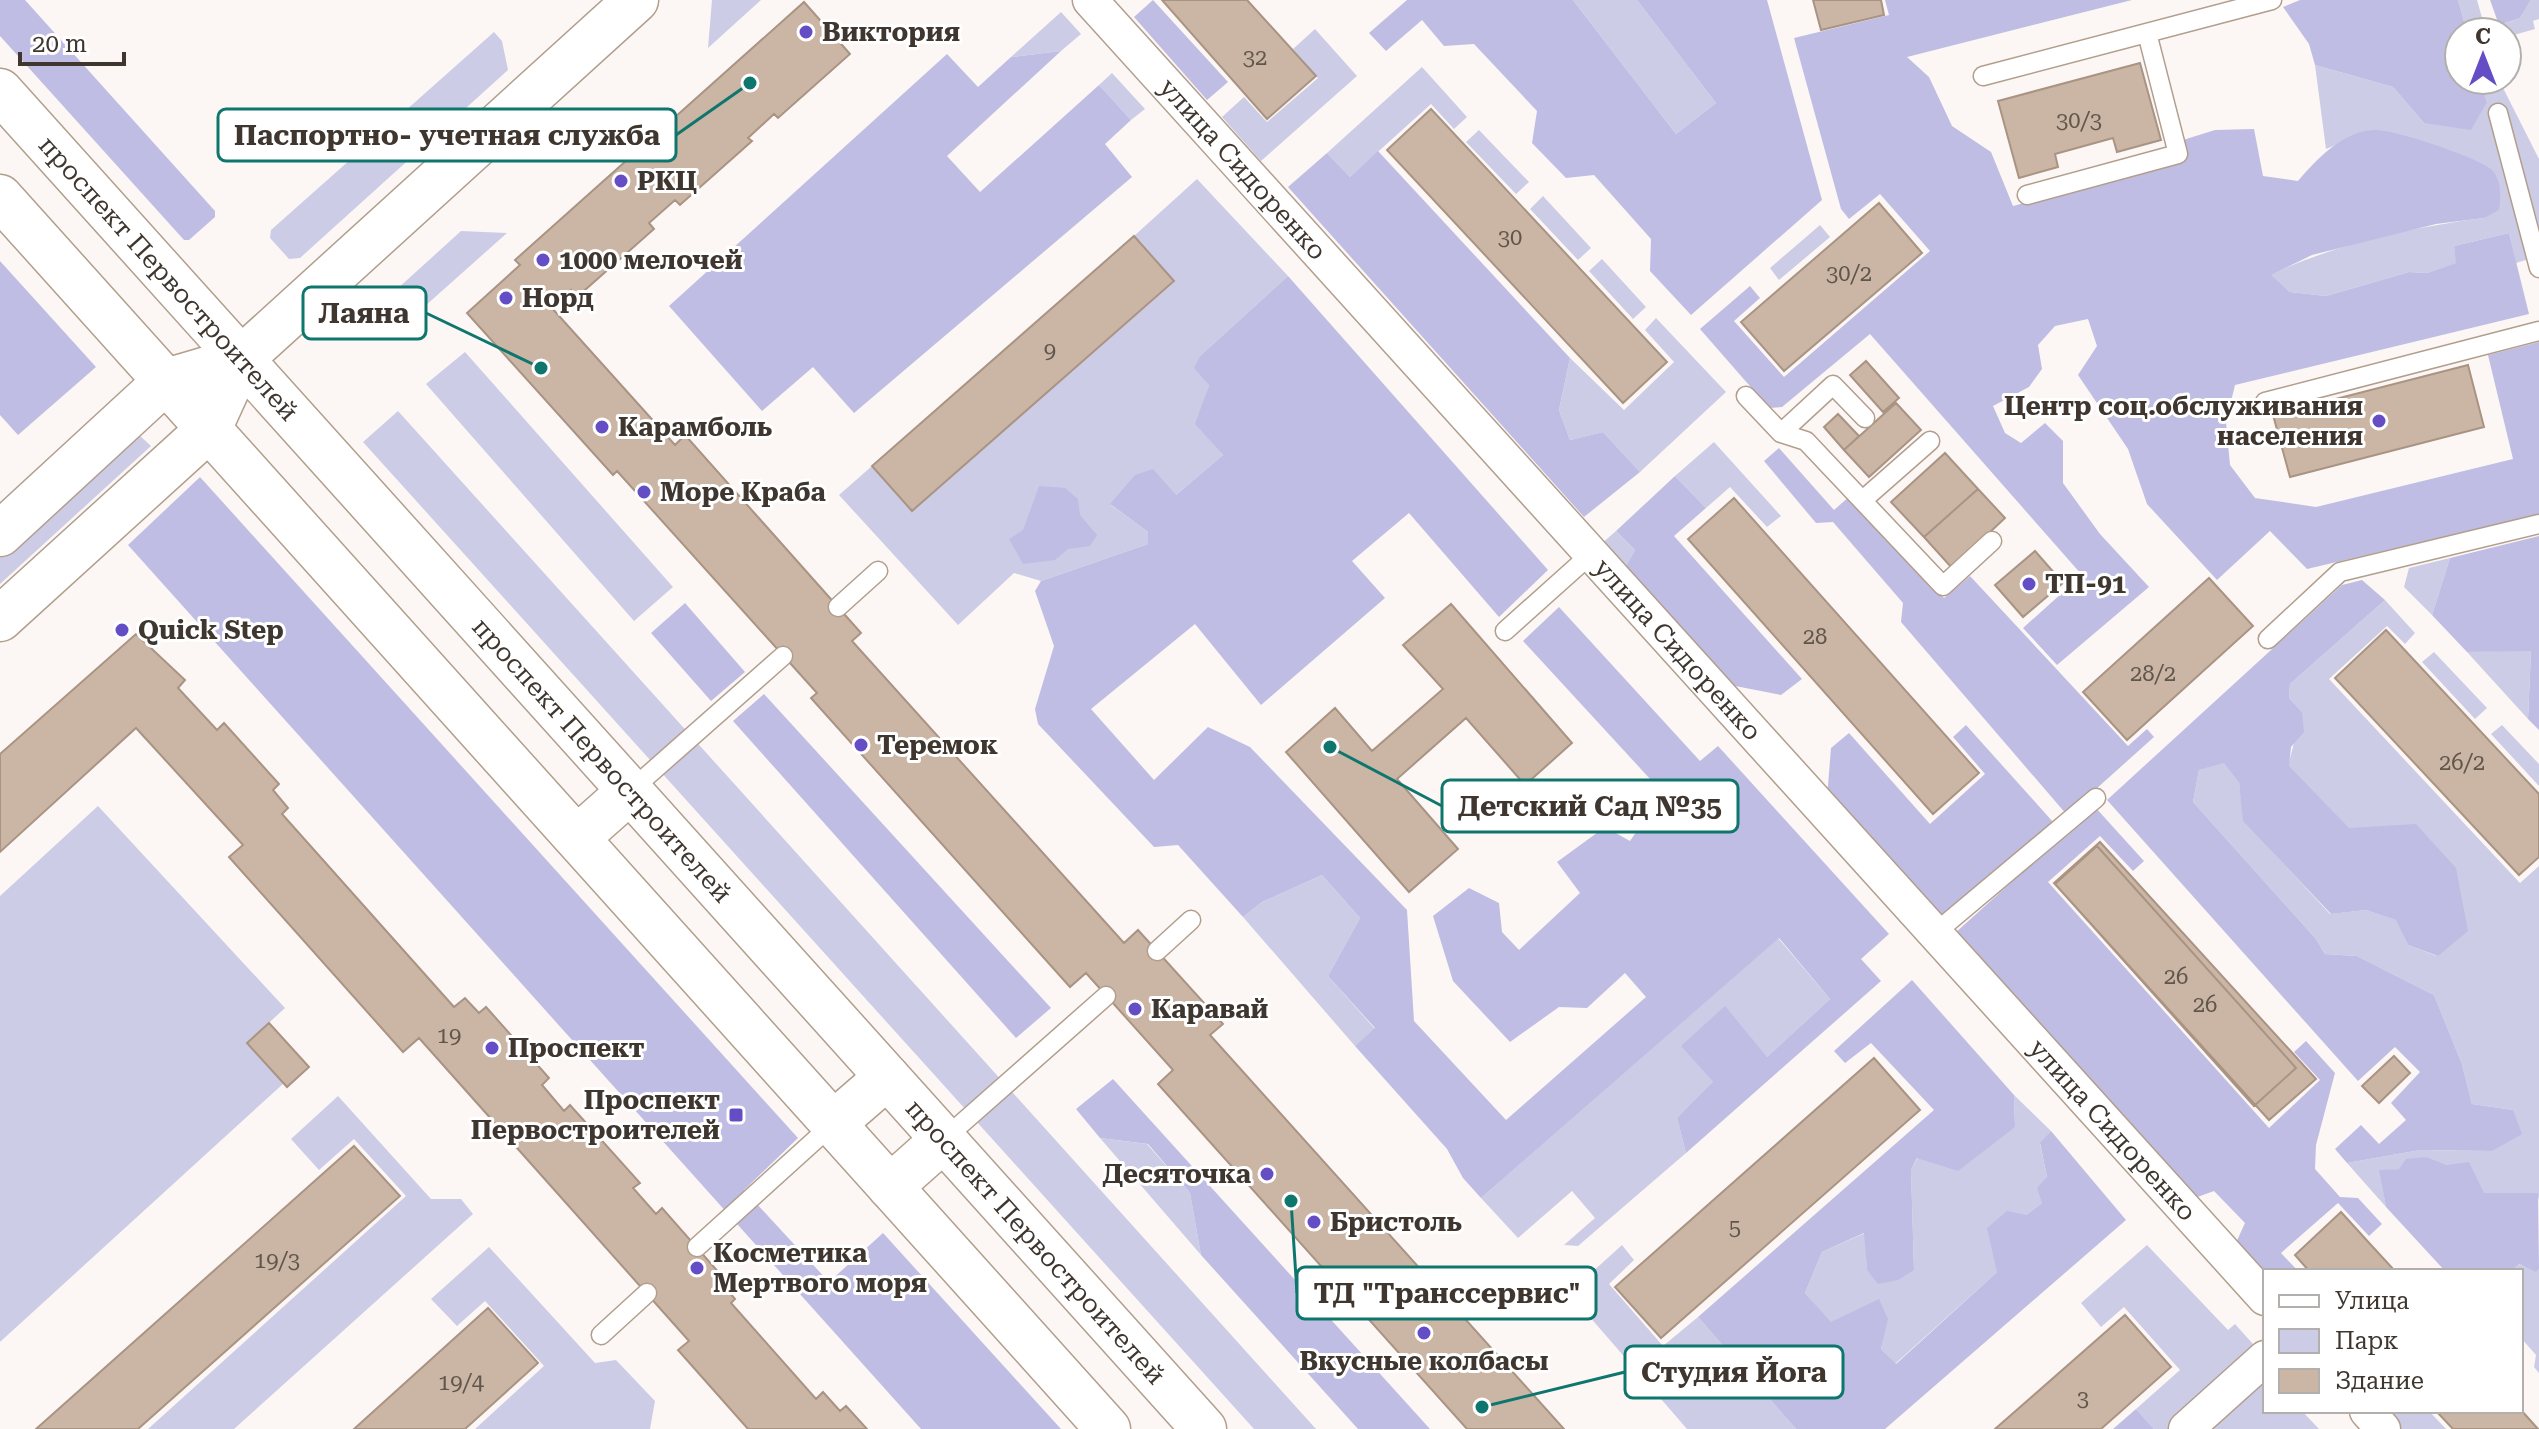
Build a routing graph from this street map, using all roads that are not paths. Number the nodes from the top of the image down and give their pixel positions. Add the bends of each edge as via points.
1 (636, 0) edge
2 (1090, 0) edge
3 (2272, 0) edge
4 (2147, 33) junction
5 (1983, 76) dead end
6 (0, 91) edge
7 (2498, 113) dead end
8 (2027, 195) dead end
9 (0, 197) edge
10 (2539, 268) edge
11 (2539, 331) edge
12 (241, 359) junction
13 (166, 381) junction
14 (1746, 396) dead end
15 (2265, 402) dead end
16 (1865, 418) dead end
17 (209, 429) junction
18 (1781, 433) junction
19 (1930, 441) dead end
20 (1864, 499) junction
21 (2539, 524) edge
22 (0, 534) edge
23 (1992, 541) dead end
24 (1591, 554) junction
25 (878, 571) dead end
26 (838, 607) dead end
27 (0, 619) edge
28 (1505, 631) dead end
29 (2268, 639) dead end
30 (783, 656) dead end
31 (630, 791) junction
32 (2096, 798) dead end
33 (577, 838) junction
34 (1191, 920) dead end
35 (1935, 933) junction
36 (1157, 951) dead end
37 (1106, 996) dead end
38 (887, 1077) junction
39 (834, 1123) junction
40 (944, 1139) junction
41 (890, 1187) junction
42 (697, 1247) dead end
43 (647, 1293) dead end
44 (2263, 1296) edge
45 (601, 1335) dead end
46 (2263, 1360) edge
47 (2369, 1413) edge
48 (1108, 1429) edge
49 (1204, 1429) edge
50 (2186, 1429) edge
51 (2383, 1429) edge

1 - 12 main road
2 - 24 street, улица Сидоренко
3 - 4 lane
4 - 5 lane
4 - 8 lane via 2178,154
6 - 12 main road, проспект Первостроителей
7 - 10 lane
9 - 13 main road
11 - 15 lane
12 - 13 main road
12 - 17 main road
12 - 31 main road, проспект Первостроителей
13 - 17 main road
13 - 22 main road
14 - 18 lane
16 - 18 lane via 1833,385
17 - 27 main road
17 - 33 main road
18 - 20 lane via 1806,441
19 - 20 lane
20 - 23 lane via 1943,586
21 - 29 lane via 2340,572
24 - 28 lane
24 - 35 street, улица Сидоренко
25 - 26 lane
30 - 31 lane
31 - 33 main road
31 - 38 main road, проспект Первостроителей
32 - 35 lane
33 - 39 main road
34 - 36 lane
35 - 44 street, улица Сидоренко
37 - 40 lane
38 - 39 main road
38 - 40 main road, проспект Первостроителей
39 - 41 main road
39 - 42 lane
40 - 41 main road
40 - 49 main road, проспект Первостроителей
41 - 48 main road
43 - 45 lane
46 - 50 street
47 - 51 street

